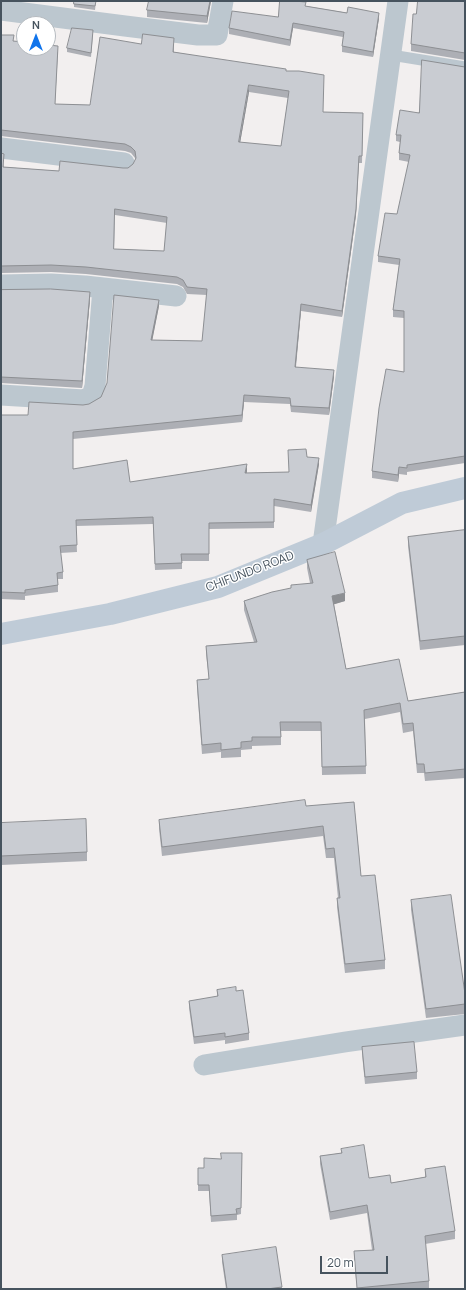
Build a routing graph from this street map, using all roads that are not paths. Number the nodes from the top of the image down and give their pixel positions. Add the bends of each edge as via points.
1 (223, 1) edge
2 (398, 1) edge
3 (1, 10) edge
4 (391, 55) junction
5 (465, 67) edge
6 (1, 148) edge
7 (124, 163) dead end
8 (1, 285) edge
9 (103, 288) junction
10 (176, 296) dead end
11 (1, 394) edge
12 (465, 488) edge
13 (323, 544) junction
14 (1, 634) edge
15 (465, 1025) edge
16 (204, 1065) dead end

1 - 3 street via 218,35 198,35
2 - 4 street
4 - 5 lane
4 - 13 street
6 - 7 street
8 - 9 street via 51,284
9 - 10 street
9 - 11 street via 92,396 84,400
12 - 13 street, CHIFUNDO ROAD via 402,503
13 - 14 street, CHIFUNDO ROAD via 218,587 110,614
15 - 16 street

